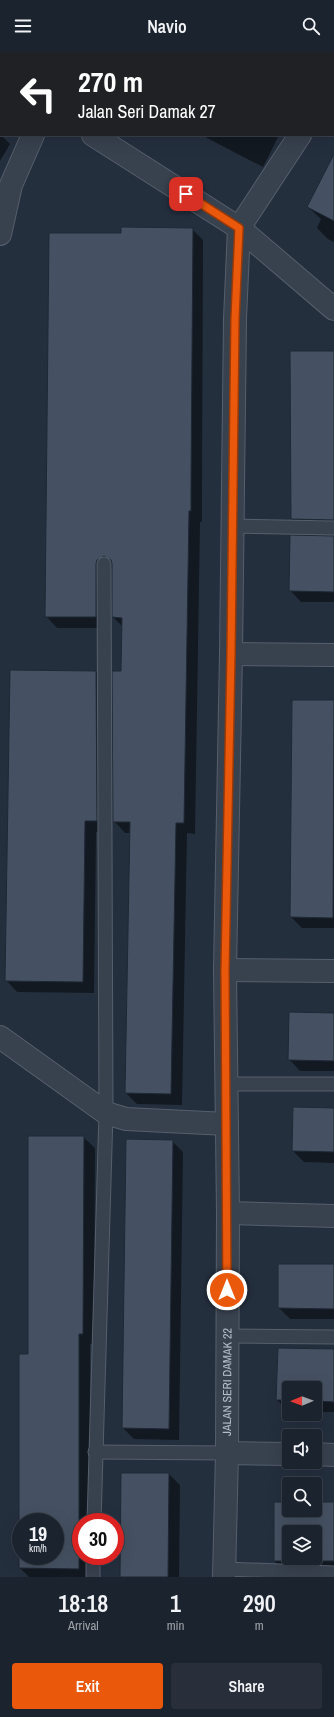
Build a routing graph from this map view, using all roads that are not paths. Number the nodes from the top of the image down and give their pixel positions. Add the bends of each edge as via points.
1 (33, 136) edge
2 (95, 136) edge
3 (299, 136) edge
4 (239, 228) junction
5 (0, 234) edge
6 (334, 309) edge
7 (233, 526) junction
8 (334, 528) edge
9 (104, 564) dead end
10 (231, 654) junction
11 (334, 655) edge
12 (225, 970) junction
13 (334, 970) edge
14 (0, 1037) edge
15 (226, 1084) junction
16 (334, 1084) edge
17 (106, 1113) junction
18 (227, 1124) junction
19 (228, 1213) junction
20 (334, 1216) edge
21 (227, 1336) junction
22 (334, 1337) edge
23 (95, 1452) junction
24 (227, 1453) junction
25 (282, 1454) edge
26 (322, 1454) edge
27 (334, 1455) edge
28 (94, 1513) edge
29 (93, 1565) edge
30 (224, 1573) edge
31 (334, 1573) edge
32 (93, 1577) edge

1 - 5 street via 11,185
2 - 4 street
3 - 4 street
4 - 6 street
4 - 7 street, JALAN SERI DAMAK 22 via 235,319
7 - 8 lane
7 - 10 street, JALAN SERI DAMAK 22
9 - 17 lane
10 - 11 street
10 - 12 street, JALAN SERI DAMAK 22
12 - 13 street
12 - 15 street, JALAN SERI DAMAK 22
14 - 17 street
15 - 16 lane
15 - 18 street, JALAN SERI DAMAK 22
17 - 18 street via 126,1119
17 - 23 lane
18 - 19 street, JALAN SERI DAMAK 22
19 - 20 street
19 - 21 street, JALAN SERI DAMAK 22
21 - 22 lane
21 - 24 street, JALAN SERI DAMAK 22
23 - 24 lane
23 - 28 lane
24 - 25 street
24 - 30 street, JALAN SERI DAMAK 22
26 - 27 street
29 - 32 lane
30 - 31 lane

